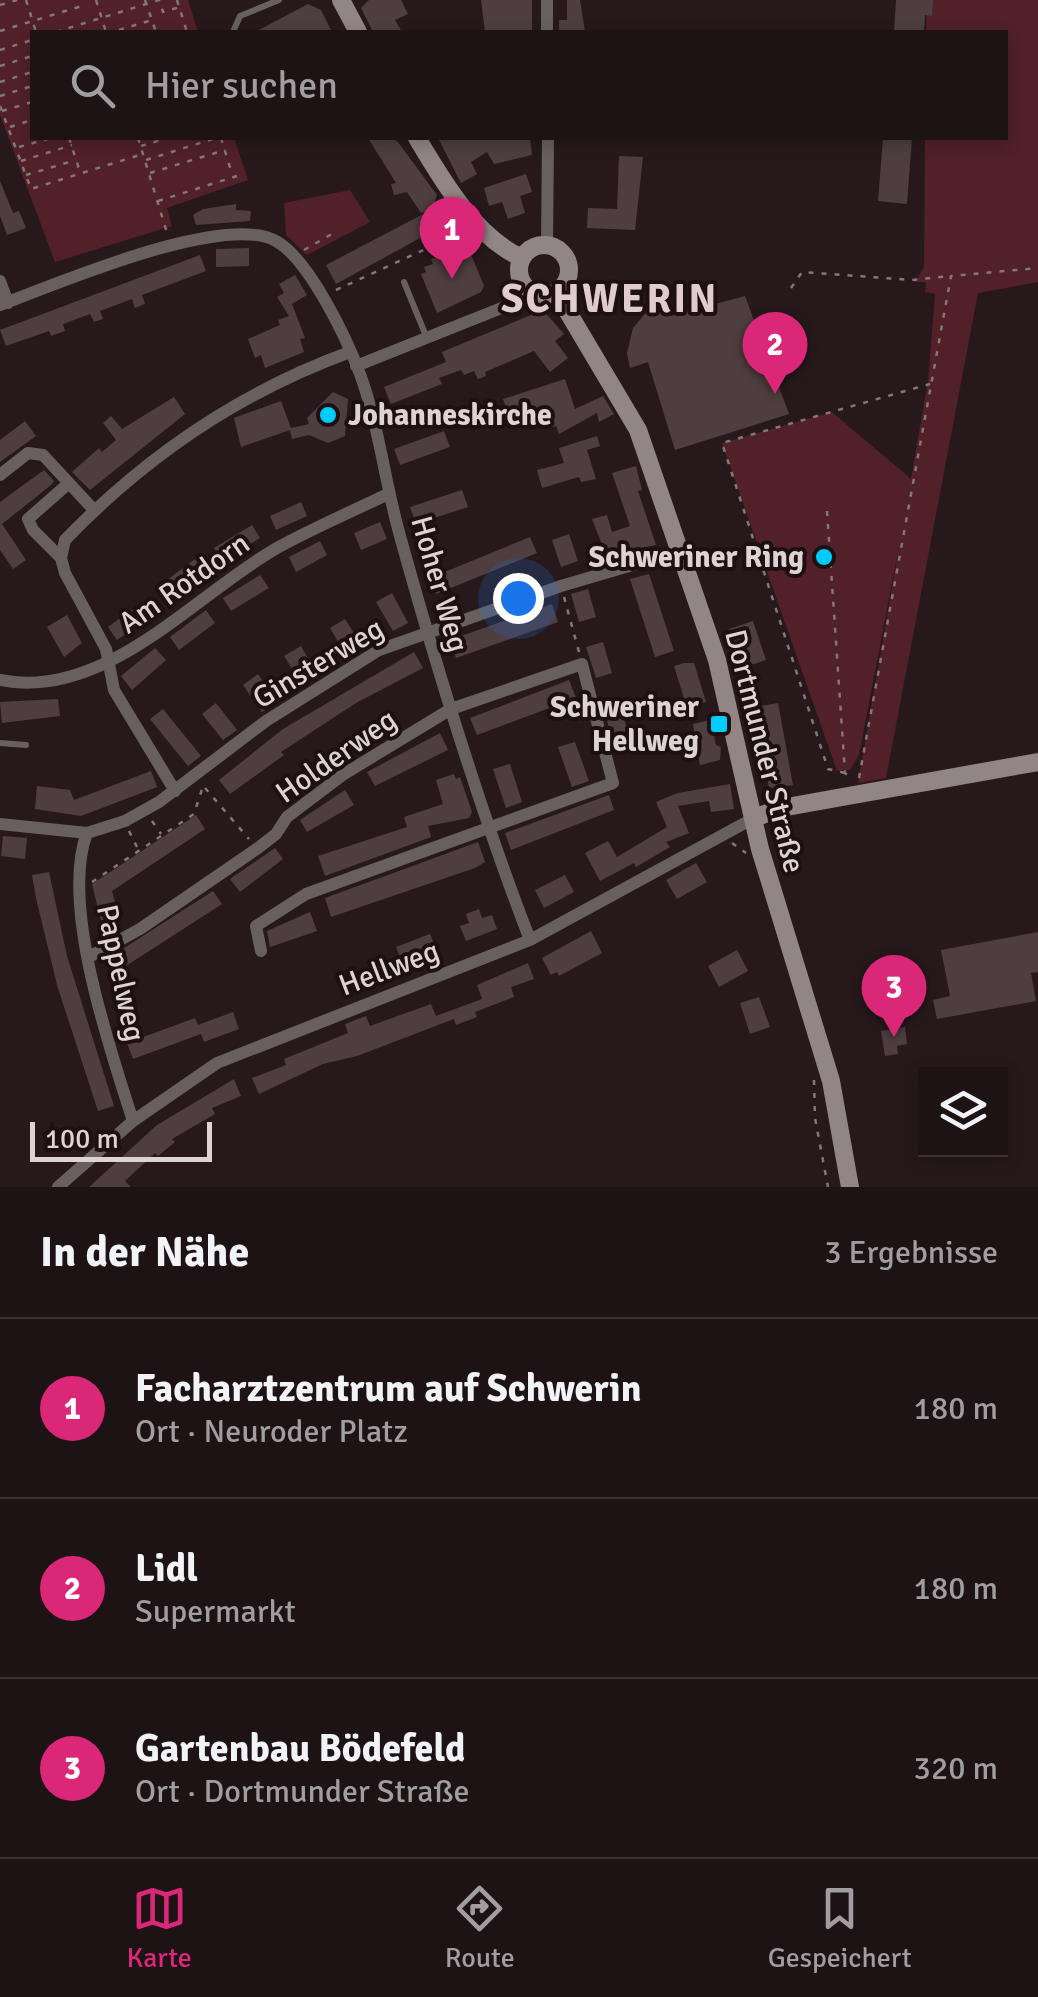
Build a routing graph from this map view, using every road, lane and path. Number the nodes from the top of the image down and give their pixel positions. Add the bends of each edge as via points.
1 (16, 0) edge
2 (26, 0) edge
3 (96, 0) edge
4 (177, 0) edge
5 (278, 0) edge
6 (341, 0) edge
7 (547, 0) edge
8 (146, 2) edge
9 (0, 5) edge
10 (85, 5) dead end
11 (180, 8) junction
12 (102, 18) junction
13 (152, 20) junction
14 (33, 21) junction
15 (35, 30) edge
16 (63, 30) edge
17 (105, 30) edge
18 (119, 30) edge
19 (155, 30) edge
20 (187, 30) edge
21 (234, 30) edge
22 (357, 30) edge
23 (547, 30) edge
24 (0, 31) edge
25 (30, 41) edge
26 (0, 50) edge
27 (30, 57) edge
28 (0, 66) edge
29 (30, 73) edge
30 (0, 82) edge
31 (30, 87) edge
32 (0, 96) edge
33 (30, 102) edge
34 (1, 109) edge
35 (30, 121) edge
36 (8, 128) junction
37 (44, 140) edge
38 (71, 140) edge
39 (138, 140) edge
40 (156, 140) edge
41 (211, 140) edge
42 (219, 140) edge
43 (418, 140) edge
44 (548, 140) edge
45 (72, 145) junction
46 (140, 146) junction
47 (16, 148) junction
48 (225, 150) junction
49 (143, 154) junction
50 (76, 160) junction
51 (144, 160) junction
52 (20, 161) junction
53 (80, 174) junction
54 (149, 174) junction
55 (26, 175) junction
56 (157, 201) junction
57 (478, 222) junction
58 (337, 231) dead end
59 (547, 245) junction
60 (172, 246) junction
61 (294, 256) junction
62 (522, 258) junction
63 (1038, 268) edge
64 (951, 276) junction
65 (0, 281) edge
66 (404, 282) dead end
67 (527, 288) junction
68 (790, 288) dead end
69 (556, 292) junction
70 (321, 298) junction
71 (4, 304) edge
72 (427, 338) junction
73 (353, 359) junction
74 (930, 384) junction
75 (0, 475) edge
76 (69, 483) junction
77 (388, 494) junction
78 (94, 510) junction
79 (827, 511) dead end
80 (680, 551) junction
81 (61, 558) junction
82 (562, 586) junction
83 (426, 632) junction
84 (108, 662) junction
85 (582, 664) junction
86 (0, 680) edge
87 (451, 709) junction
88 (0, 744) edge
89 (26, 744) dead end
90 (1038, 762) edge
91 (845, 773) junction
92 (199, 781) junction
93 (175, 791) junction
94 (146, 812) junction
95 (754, 818) junction
96 (125, 821) junction
97 (0, 824) edge
98 (486, 827) junction
99 (87, 833) junction
100 (161, 834) junction
101 (258, 848) junction
102 (138, 849) junction
103 (80, 889) junction
104 (530, 940) junction
105 (261, 951) dead end
106 (89, 958) junction
107 (814, 1075) dead end
108 (133, 1121) junction
109 (58, 1187) edge
110 (828, 1187) edge
111 (850, 1187) edge

1 - 9 path
2 - 14 path
3 - 12 path
4 - 11 path
5 - 21 lane via 240,16
6 - 22 main road
7 - 23 street
8 - 11 path via 159,0 163,12
8 - 12 path
8 - 13 path
10 - 14 path
11 - 20 path
12 - 16 path
12 - 17 path
13 - 18 path
13 - 19 path
14 - 15 path
14 - 24 path
25 - 26 path
27 - 28 path
29 - 30 path
31 - 32 path
33 - 34 path
34 - 36 path
35 - 36 path
36 - 47 path
37 - 47 path
38 - 45 path
39 - 46 path
40 - 46 path
41 - 51 path
42 - 48 path
43 - 57 main road
44 - 59 street
45 - 50 path
45 - 52 path
46 - 49 path
47 - 52 path
48 - 54 path
48 - 56 path via 235,176
49 - 51 path
49 - 53 path
50 - 53 path
50 - 55 path
51 - 54 path
52 - 55 path
53 - 55 path via 30,189
54 - 56 path
56 - 60 path
57 - 62 main road
57 - 70 path
58 - 61 path
59 - 62 main road via 534,246
59 - 69 main road via 568,263 568,278
60 - 61 street via 256,234
60 - 71 street
61 - 70 street, Hoher Weg
62 - 67 main road
63 - 64 path
64 - 68 path via 912,280 802,272
64 - 74 path
65 - 71 street
66 - 72 lane
67 - 69 main road
67 - 72 street via 509,305
69 - 80 main road, Dortmunder Straße via 638,430
70 - 73 street, Hoher Weg
72 - 73 street
73 - 77 street, Hoher Weg
73 - 78 street via 254,394 180,438
74 - 91 path via 858,783
74 - 91 path via 722,443 828,768
75 - 76 street via 28,454 43,456
76 - 78 street
76 - 81 street via 28,520
77 - 83 street, Hoher Weg
77 - 84 street, Am Rotdorn via 278,547
78 - 81 street via 65,540
79 - 91 path
80 - 82 street, Ginsterweg
80 - 95 main road, Dortmunder Straße via 721,674
81 - 84 street
82 - 83 street, Ginsterweg
82 - 85 path
83 - 87 street, Hoher Weg
83 - 92 street, Ginsterweg via 378,650 312,691
84 - 86 street, Am Rotdorn via 42,681
84 - 93 street via 114,690
85 - 87 street, Holderweg
85 - 98 street via 614,782
87 - 98 street, Hoher Weg
87 - 101 street, Holderweg via 344,774 286,816
88 - 89 lane
90 - 95 main road
92 - 93 street, Ginsterweg
92 - 100 path via 194,814
92 - 101 path
93 - 94 street, Ginsterweg
94 - 96 street, Ginsterweg
94 - 100 path
95 - 104 street, Hellweg
95 - 111 main road, Dortmunder Straße via 831,1081
96 - 99 street, Ginsterweg
96 - 102 path
97 - 99 street, Ginsterweg
98 - 104 street, Hoher Weg
98 - 105 street via 306,894 256,926
99 - 103 street, Pappelweg
100 - 102 path
101 - 106 street, Holderweg
102 - 103 path
103 - 106 street, Pappelweg
104 - 108 street, Hellweg via 217,1063
106 - 108 street, Pappelweg
107 - 110 path
108 - 109 street, Hellweg

